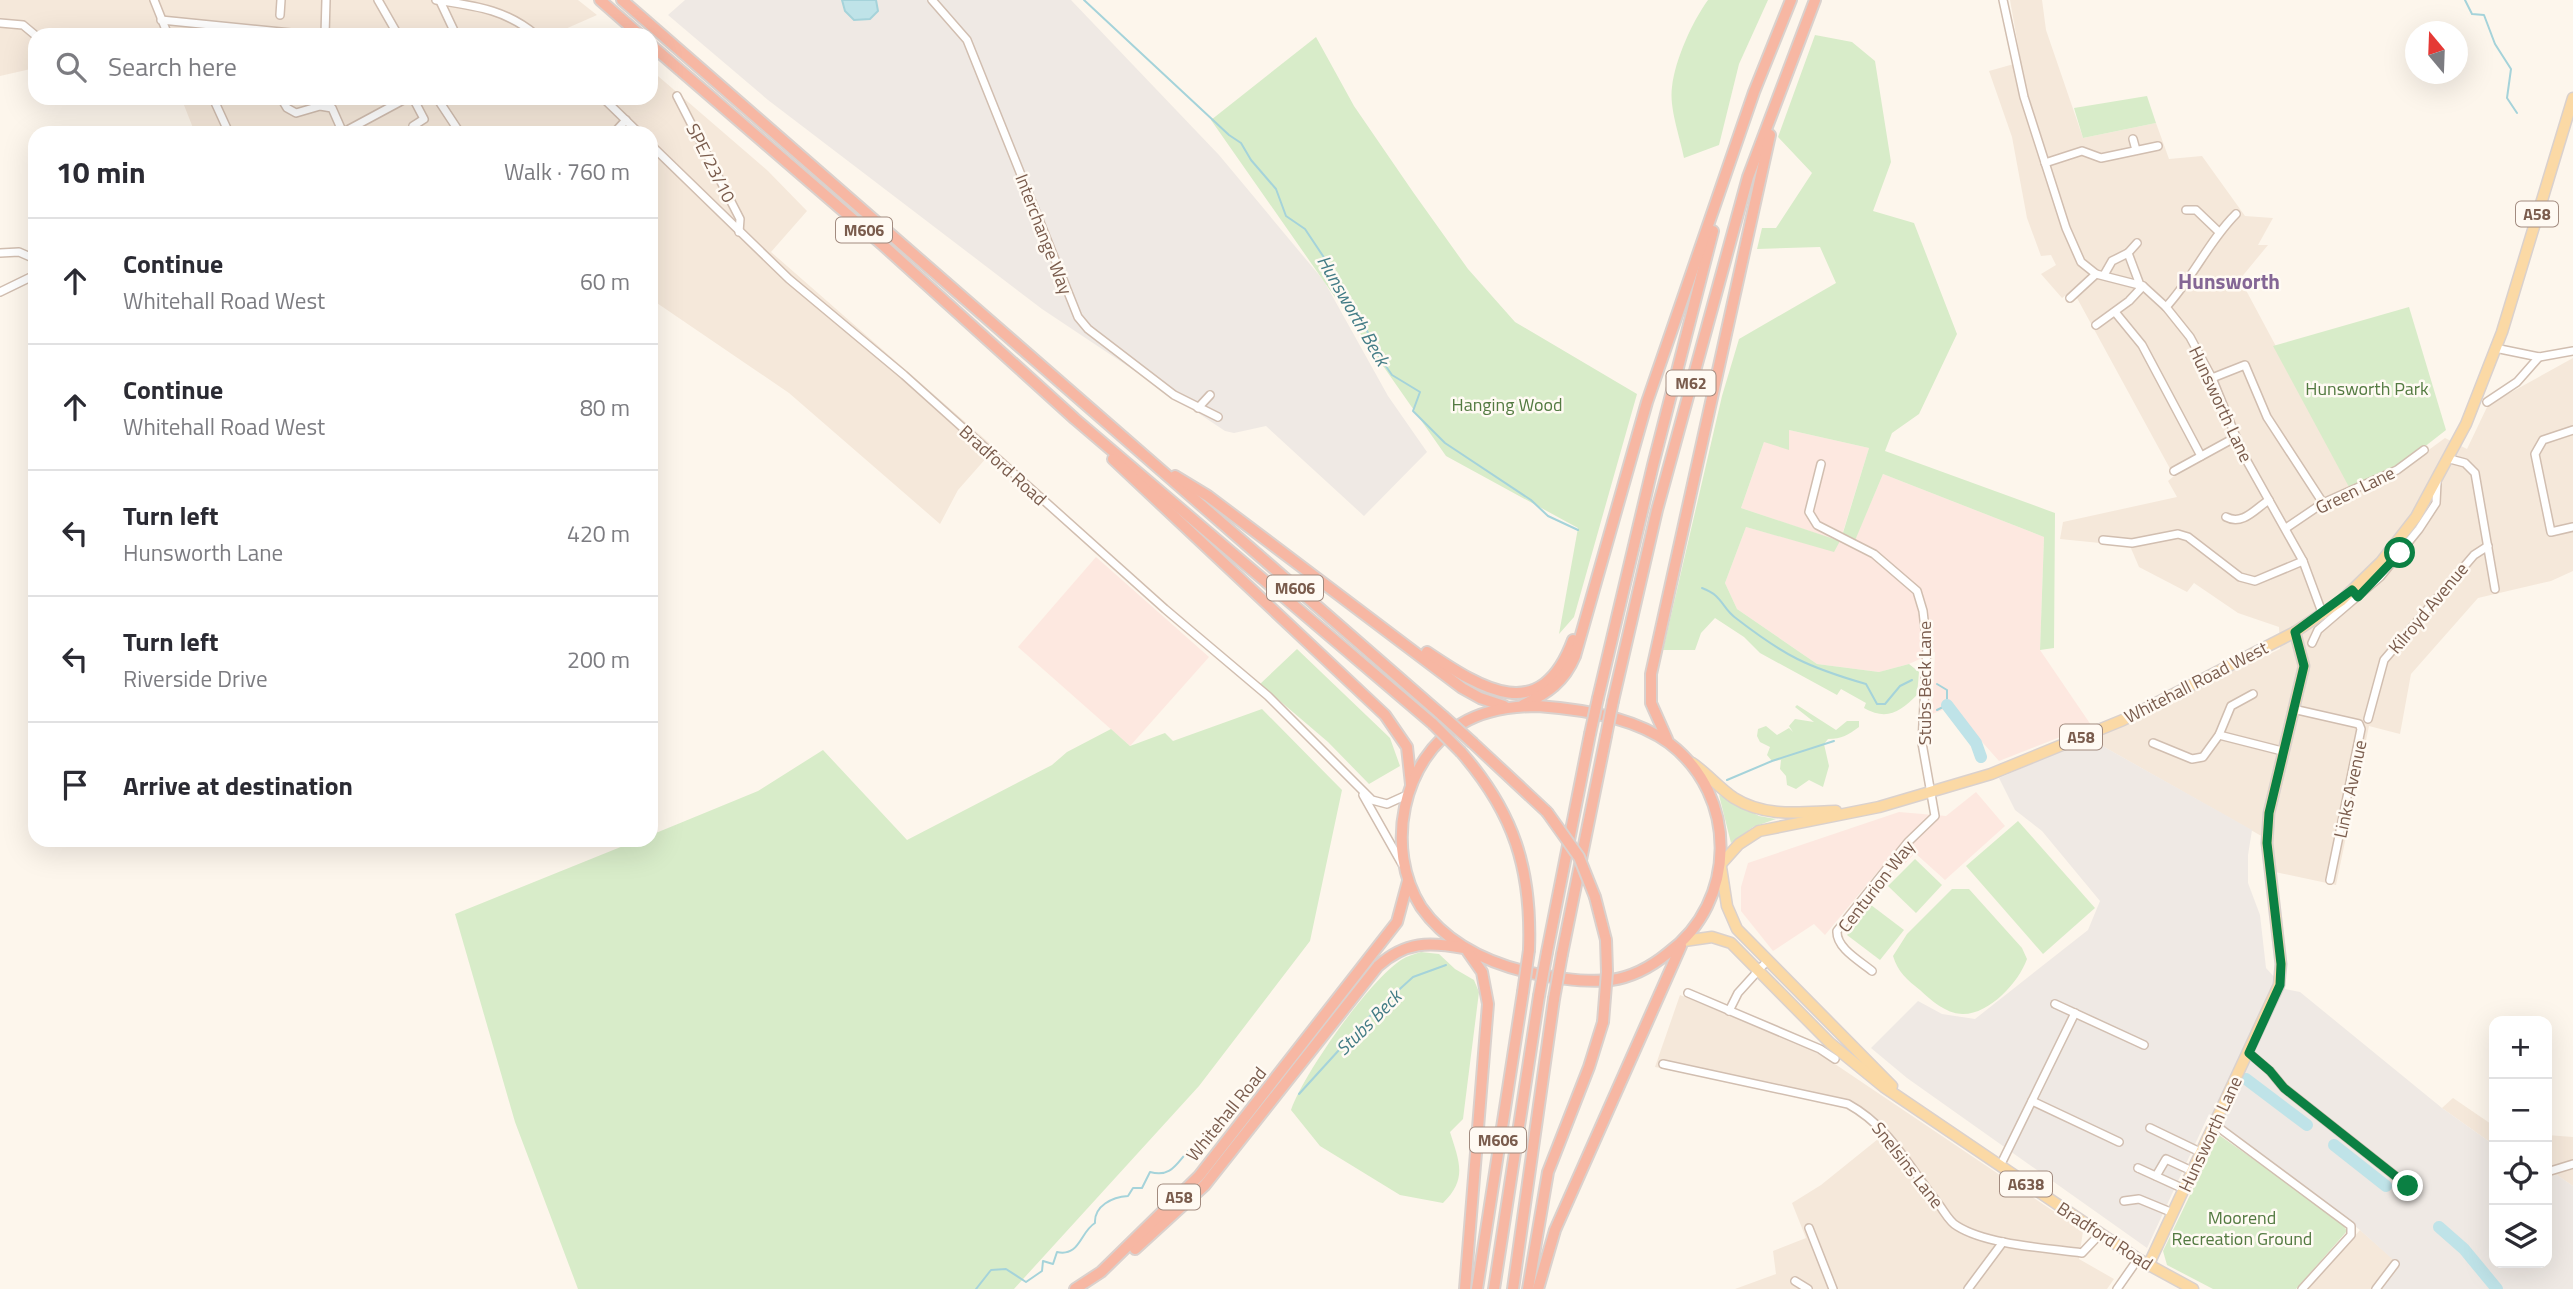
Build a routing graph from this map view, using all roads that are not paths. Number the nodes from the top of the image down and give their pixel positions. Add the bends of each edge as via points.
1 (154, 0) edge
2 (281, 0) edge
3 (326, 0) edge
4 (378, 0) edge
5 (438, 0) edge
6 (499, 0) edge
7 (600, 0) edge
8 (622, 0) edge
9 (932, 0) edge
10 (1791, 0) edge
11 (1815, 0) edge
12 (2003, 0) edge
13 (494, 9) junction
14 (280, 15) dead end
15 (161, 20) junction
16 (0, 23) edge
17 (220, 24) junction
18 (165, 28) edge
19 (221, 28) edge
20 (253, 28) edge
21 (325, 28) edge
22 (394, 28) edge
23 (452, 28) edge
24 (527, 28) edge
25 (632, 28) edge
26 (654, 28) edge
27 (28, 29) edge
28 (658, 31) edge
29 (658, 50) edge
30 (1787, 70) junction
31 (677, 96) dead end
32 (2573, 98) edge
33 (216, 105) edge
34 (285, 105) edge
35 (394, 105) edge
36 (417, 105) edge
37 (442, 105) edge
38 (610, 105) edge
39 (626, 120) junction
40 (226, 126) edge
41 (339, 126) edge
42 (355, 126) edge
43 (413, 126) dead end
44 (455, 126) edge
45 (620, 126) edge
46 (632, 126) edge
47 (2133, 139) dead end
48 (1736, 144) junction
49 (2158, 146) dead end
50 (2136, 150) junction
51 (658, 152) edge
52 (2045, 163) junction
53 (2199, 201) dead end
54 (2186, 210) dead end
55 (2196, 210) junction
56 (2236, 214) dead end
57 (739, 232) junction
58 (2219, 232) junction
59 (2137, 243) dead end
60 (0, 253) edge
61 (2128, 253) junction
62 (28, 256) edge
63 (2100, 275) junction
64 (28, 278) edge
65 (2141, 285) junction
66 (0, 292) edge
67 (2070, 298) dead end
68 (2166, 307) junction
69 (2115, 312) junction
70 (2096, 325) dead end
71 (2495, 348) junction
72 (2573, 351) edge
73 (2539, 357) junction
74 (2212, 377) junction
75 (1210, 396) dead end
76 (2487, 401) dead end
77 (1198, 408) junction
78 (1218, 417) dead end
79 (1075, 419) junction
80 (2573, 430) edge
81 (2236, 437) junction
82 (2424, 450) dead end
83 (2201, 456) junction
84 (2449, 459) junction
85 (1148, 460) junction
86 (1821, 464) dead end
87 (2174, 471) dead end
88 (2269, 500) junction
89 (2323, 503) junction
90 (2226, 517) dead end
91 (2573, 527) edge
92 (2286, 528) junction
93 (2103, 540) dead end
94 (2488, 546) junction
95 (2303, 561) junction
96 (2495, 589) dead end
97 (2355, 594) junction
98 (1590, 602) junction
99 (2323, 615) junction
100 (1385, 628) junction
101 (2295, 632) junction
102 (2312, 643) dead end
103 (2253, 694) dead end
104 (1516, 707) junction
105 (2293, 709) junction
106 (2368, 719) dead end
107 (2219, 735) junction
108 (2153, 743) dead end
109 (1671, 745) junction
110 (2282, 751) junction
111 (1683, 757) junction
112 (1357, 785) junction
113 (1410, 790) junction
114 (1930, 793) junction
115 (1855, 811) junction
116 (1721, 865) junction
117 (1408, 876) junction
118 (2330, 880) dead end
119 (1683, 942) junction
120 (1466, 949) junction
121 (1767, 961) junction
122 (1759, 969) junction
123 (1872, 971) dead end
124 (1688, 993) dead end
125 (2056, 1004) dead end
126 (1729, 1011) junction
127 (2075, 1013) junction
128 (2144, 1045) dead end
129 (2249, 1053) junction
130 (1835, 1059) dead end
131 (1663, 1064) dead end
132 (2032, 1101) junction
133 (1915, 1109) junction
134 (2214, 1124) junction
135 (2150, 1128) dead end
136 (2119, 1142) dead end
137 (2200, 1152) junction
138 (2573, 1164) edge
139 (2000, 1166) junction
140 (2138, 1168) dead end
141 (2552, 1170) edge
142 (2192, 1171) junction
143 (2156, 1177) junction
144 (2408, 1186) dead end
145 (2183, 1189) junction
146 (2124, 1201) dead end
147 (2173, 1213) junction
148 (1810, 1228) dead end
149 (2100, 1234) junction
150 (2003, 1242) junction
151 (2138, 1259) junction
152 (2395, 1264) dead end
153 (2148, 1266) junction
154 (1101, 1272) junction
155 (1795, 1282) dead end
156 (1075, 1289) edge
157 (1465, 1289) edge
158 (1477, 1289) edge
159 (1494, 1289) edge
160 (1513, 1289) edge
161 (1528, 1289) edge
162 (1538, 1289) edge
163 (1808, 1289) edge
164 (1833, 1289) edge
165 (1968, 1289) edge
166 (2117, 1289) edge
167 (2193, 1289) edge
168 (2302, 1289) edge
169 (2376, 1289) edge

1 - 15 street
2 - 14 street
3 - 21 street
4 - 22 street
5 - 13 street
5 - 23 street
6 - 13 street
7 - 25 highway
8 - 26 highway, M606
9 - 77 street, Interchange Way via 967,40 1078,317 1174,395
10 - 48 highway, M62
11 - 30 highway, M62
12 - 52 street via 2011,51
13 - 24 street
15 - 17 street
15 - 18 street
16 - 27 street
17 - 19 street
17 - 20 street
28 - 85 highway, M606
29 - 79 highway, M606
30 - 109 highway via 1743,247 1651,674 1653,711
30 - 160 highway, M62, bridge via 1748,177 1717,288 1657,510 1613,701 1562,954
31 - 57 street, SPE/23/10 via 740,219
32 - 71 main road, Whitehall Road West / A58
33 - 40 street
34 - 41 street via 296,113 320,106 332,108
35 - 42 street
36 - 43 street via 424,119
37 - 44 street
38 - 39 street
39 - 45 street
39 - 46 street
47 - 50 street
48 - 98 highway via 1647,402
48 - 159 highway, M62, bridge via 1590,734 1539,996
49 - 50 street
50 - 52 street via 2101,158 2082,152
51 - 57 street, Bradford Road
52 - 63 street via 2074,250 2081,262
53 - 55 street
54 - 55 street
55 - 58 street
56 - 58 street
57 - 112 street, Bradford Road via 1268,696
58 - 68 street
59 - 61 street
60 - 62 street via 19,251
61 - 63 street via 2112,261
61 - 65 street
63 - 65 street, Hunsworth Lane
63 - 67 street
64 - 66 street
65 - 68 street, Hunsworth Lane
65 - 69 street
68 - 74 street, Hunsworth Lane via 2190,337
69 - 70 street
69 - 83 street via 2141,345
71 - 73 street
71 - 84 main road, Whitehall Road West / A58
72 - 73 street
73 - 76 street via 2517,382
74 - 81 street, Hunsworth Lane
74 - 89 street via 2245,365 2267,417
75 - 77 street
77 - 78 street, Interchange Way
79 - 113 highway, M606 via 1130,477 1385,715 1406,747
79 - 158 highway, M606, bridge via 1433,724 1498,800 1517,843 1527,882 1529,950
80 - 91 street via 2543,440 2535,454 2552,532
81 - 83 street
81 - 88 street, Hunsworth Lane
82 - 89 street, Green Lane via 2397,470
83 - 87 street
84 - 94 street via 2465,463 2475,473
84 - 97 main road, Whitehall Road West / A58 via 2416,517
85 - 100 highway, M606 via 1208,496
85 - 161 highway, M606, bridge via 1473,743 1547,812 1579,857 1606,940 1608,972 1602,1022 1589,1067 1548,1172
86 - 114 street, Stubs Beck Lane via 1809,512 1817,525 1874,554 1916,591 1923,611 1927,647 1922,743
88 - 90 street via 2248,516
88 - 92 street, Hunsworth Lane
89 - 92 street, Green Lane
92 - 95 street, Hunsworth Lane
93 - 95 street via 2132,543 2178,534 2240,577 2255,581
94 - 96 street
94 - 106 street, Kilroyd Avenue via 2474,555 2384,660
95 - 99 street, Hunsworth Lane
97 - 99 main road, Whitehall Road West / A58
97 - 102 street, Whitehall Road West via 2318,630
98 - 100 highway via 1557,671 1539,686 1515,694 1484,687
98 - 104 highway via 1566,674 1547,693
99 - 101 main road, Whitehall Road West / A58
100 - 104 highway, M606 via 1470,693
101 - 105 main road, Hunsworth Lane via 2304,666
101 - 114 main road, Whitehall Road West / A58 via 2123,720 1991,774
103 - 107 street via 2231,706
104 - 109 highway via 1561,709 1618,720
104 - 113 highway via 1477,716 1449,732 1429,753
105 - 110 main road, Hunsworth Lane
105 - 118 street, Links Avenue via 2359,724 2361,729
107 - 108 street via 2203,757 2192,759
107 - 110 street
109 - 111 highway
110 - 129 main road, Hunsworth Lane via 2267,843 2280,985
111 - 115 main road, Whitehall Road West / A58 via 1736,799 1760,809
111 - 116 highway via 1714,806
112 - 113 street, Bradford Road via 1381,803 1393,802
112 - 117 street, Bradford Road
113 - 117 highway via 1400,833
114 - 115 main road, Whitehall Road West / A58
114 - 123 street, Centurion Way via 1935,816 1908,842 1837,931 1844,948
115 - 116 main road, Whitehall Road West / A58 via 1759,831 1738,844
116 - 119 highway via 1705,914
116 - 121 main road, Bradford Road / A638 via 1729,913 1737,929
117 - 120 highway via 1428,915
117 - 154 highway, Whitehall Road / A58 via 1397,922 1357,975 1199,1176
119 - 120 highway via 1644,970 1590,981 1511,968
119 - 122 main road, Bradford Road via 1707,937 1725,940
119 - 162 highway via 1555,1230
120 - 154 highway, A58 via 1434,943 1412,945 1384,961 1205,1185 1142,1244
120 - 157 highway via 1485,980 1488,1012
121 - 122 street
121 - 133 main road, Bradford Road / A638
122 - 126 street
122 - 133 main road, Bradford Road via 1830,1043
124 - 126 street
125 - 127 street
126 - 130 street
127 - 128 street
127 - 132 street
129 - 134 main road, Hunsworth Lane
129 - 144 street via 2284,1088
131 - 150 street, Snelsins Lane via 1848,1104 1886,1132 1956,1226
132 - 136 street
132 - 139 street
133 - 139 main road, Bradford Road / A638
134 - 137 main road, Hunsworth Lane
134 - 168 street via 2351,1226 2351,1235
135 - 137 street
137 - 142 main road, Hunsworth Lane
138 - 141 street
139 - 149 main road, Bradford Road / A638
140 - 143 street
142 - 143 street via 2166,1159
142 - 145 main road, Hunsworth Lane
143 - 145 street
145 - 147 main road, Hunsworth Lane
146 - 147 street via 2139,1199
147 - 153 main road, Hunsworth Lane
148 - 164 street
149 - 150 street, Snelsins Lane via 2082,1253
149 - 151 main road, Bradford Road / A638
150 - 165 street
151 - 153 main road, Bradford Road / A638
151 - 166 street
152 - 169 street
153 - 167 main road, Bradford Road / A638
154 - 156 highway, Whitehall Road / A58
155 - 163 street

